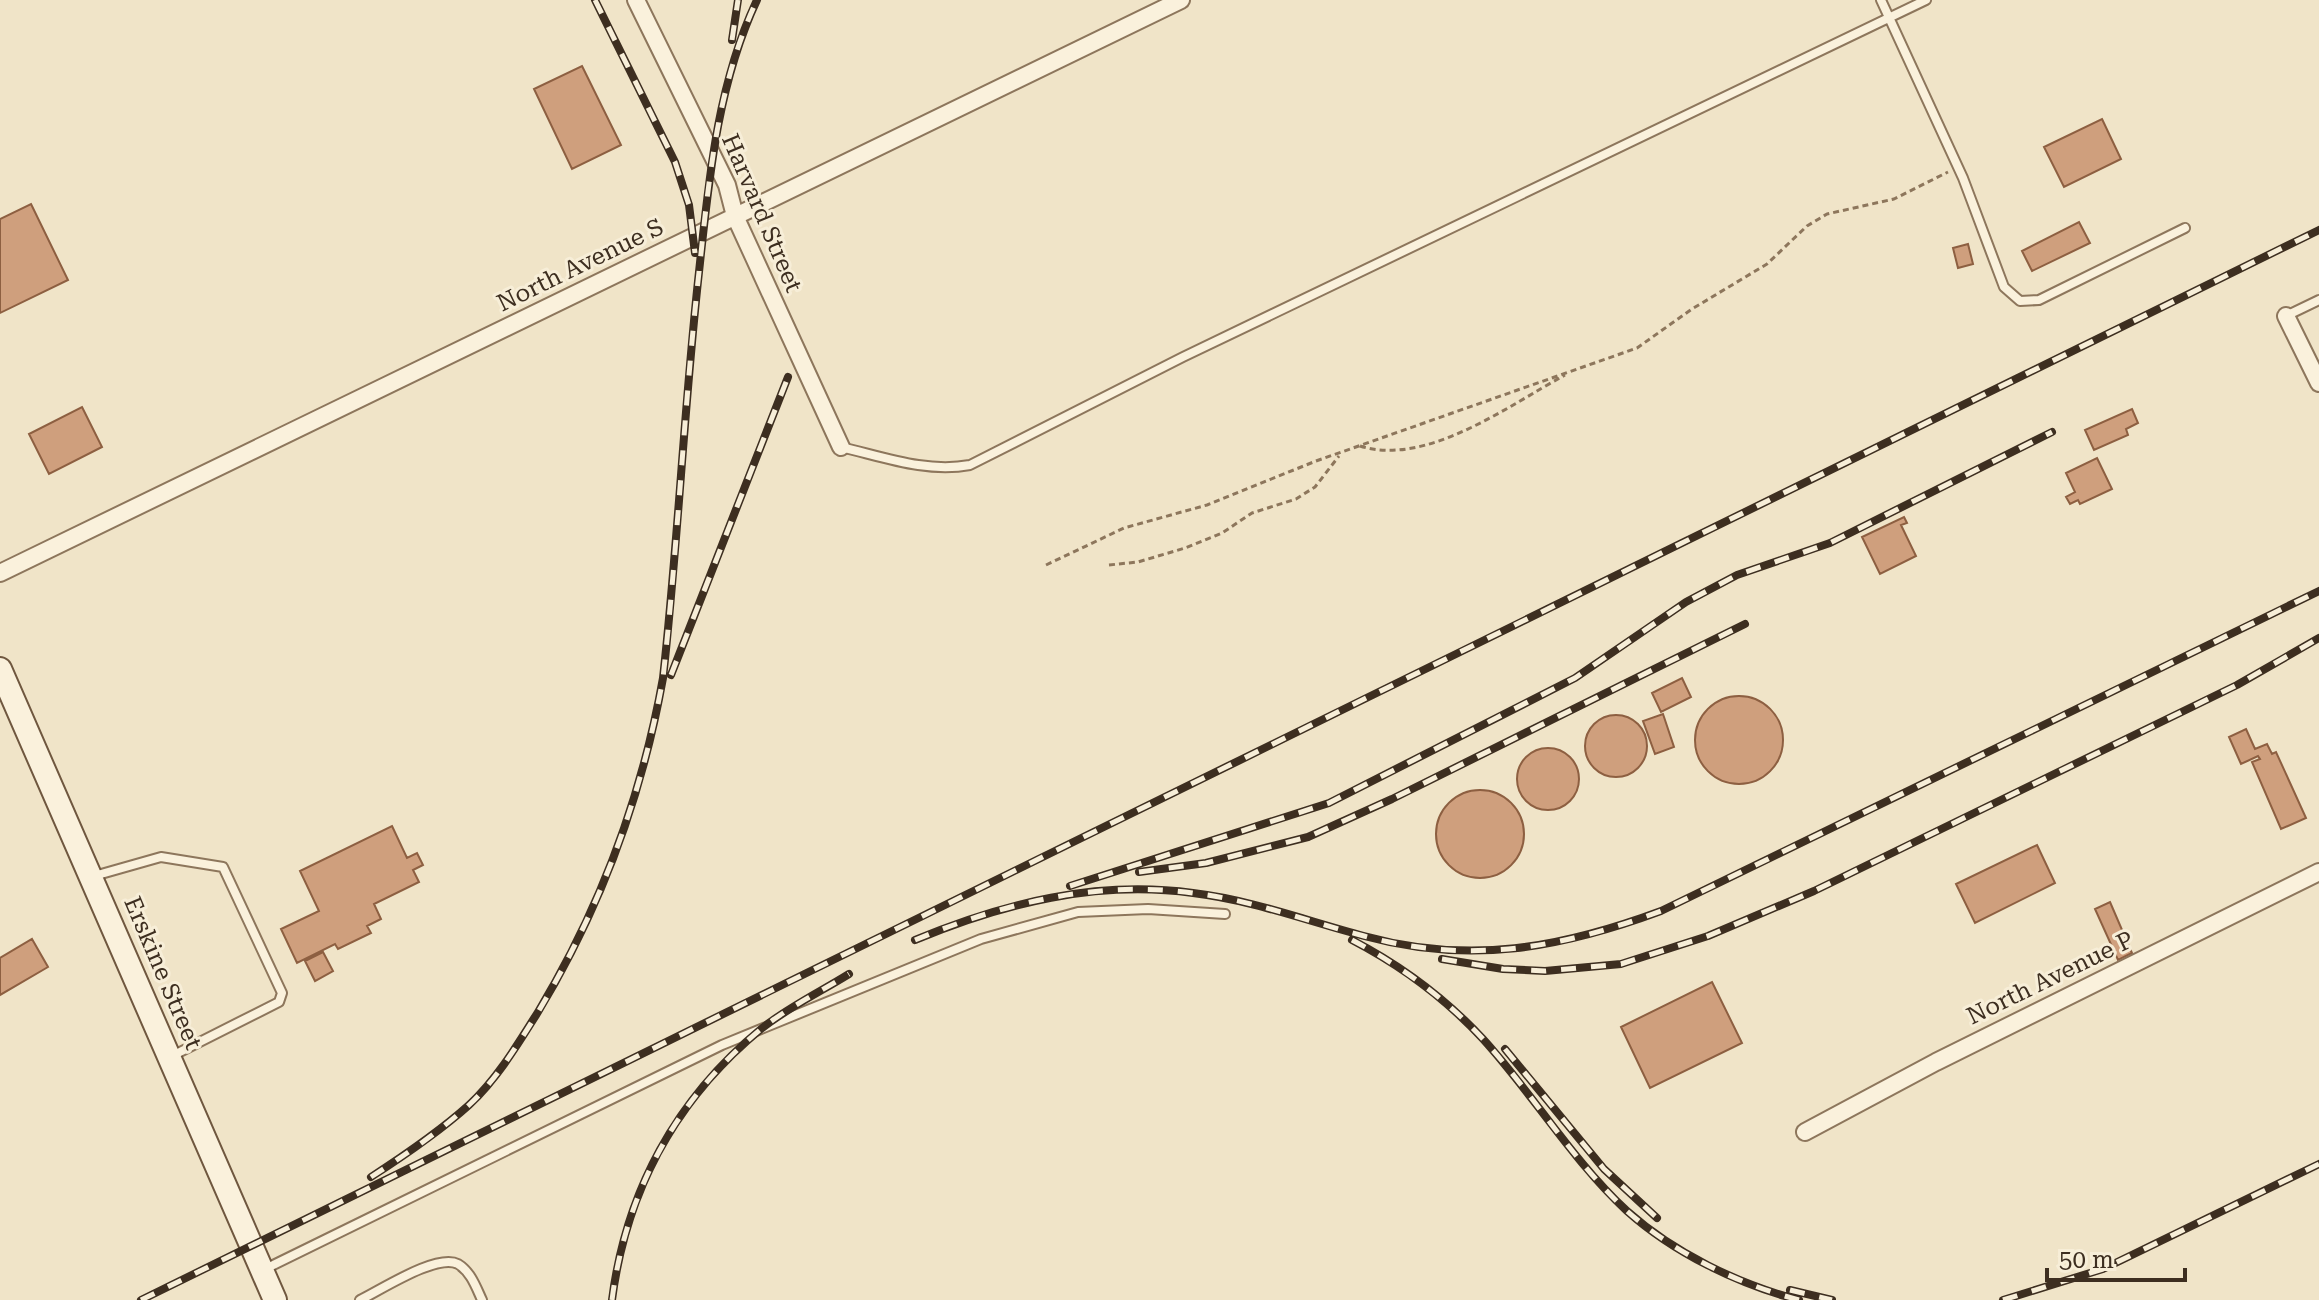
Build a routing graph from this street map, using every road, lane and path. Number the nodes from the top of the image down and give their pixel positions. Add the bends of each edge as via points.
1 (636, 0) edge
2 (1181, 0) edge
3 (1881, 0) edge
4 (1926, 0) edge
5 (1888, 15) junction
6 (1958, 165) junction
7 (735, 216) junction
8 (2185, 228) dead end
9 (2319, 300) edge
10 (2286, 316) joint
11 (1574, 370) junction
12 (2319, 383) edge
13 (1360, 446) junction
14 (841, 447) joint
15 (1341, 453) junction
16 (1046, 565) dead end
17 (1109, 565) dead end
18 (0, 573) edge
19 (0, 669) edge
20 (2319, 872) edge
21 (93, 876) junction
22 (1225, 914) dead end
23 (171, 1057) junction
24 (1805, 1132) dead end
25 (262, 1271) junction
26 (275, 1300) edge
27 (360, 1300) edge
28 (482, 1300) edge

1 - 7 street, Harvard Street via 727,185
2 - 7 street, North Avenue S
3 - 5 lane
4 - 5 lane
5 - 6 lane
5 - 14 lane via 970,465 921,467
6 - 8 lane via 2004,287 2020,301 2039,300
6 - 11 path via 1894,199 1827,214 1767,264 1637,348
7 - 14 street, Harvard Street
7 - 18 street, North Avenue S
9 - 10 lane
10 - 12 street
11 - 13 path
11 - 13 path via 1455,434 1413,450 1382,453
13 - 15 path
15 - 16 path via 1207,505 1124,528
15 - 17 path via 1315,487 1296,499 1252,513 1185,548
19 - 21 main road, Erskine Street
20 - 24 street, North Avenue P
21 - 23 main road, Erskine Street
21 - 23 lane via 161,857 223,867 282,993 279,1002
22 - 25 lane via 1078,912 981,939 722,1045
23 - 25 main road, Erskine Street
25 - 26 main road, Erskine Street
27 - 28 lane via 439,1261 457,1263 471,1276

